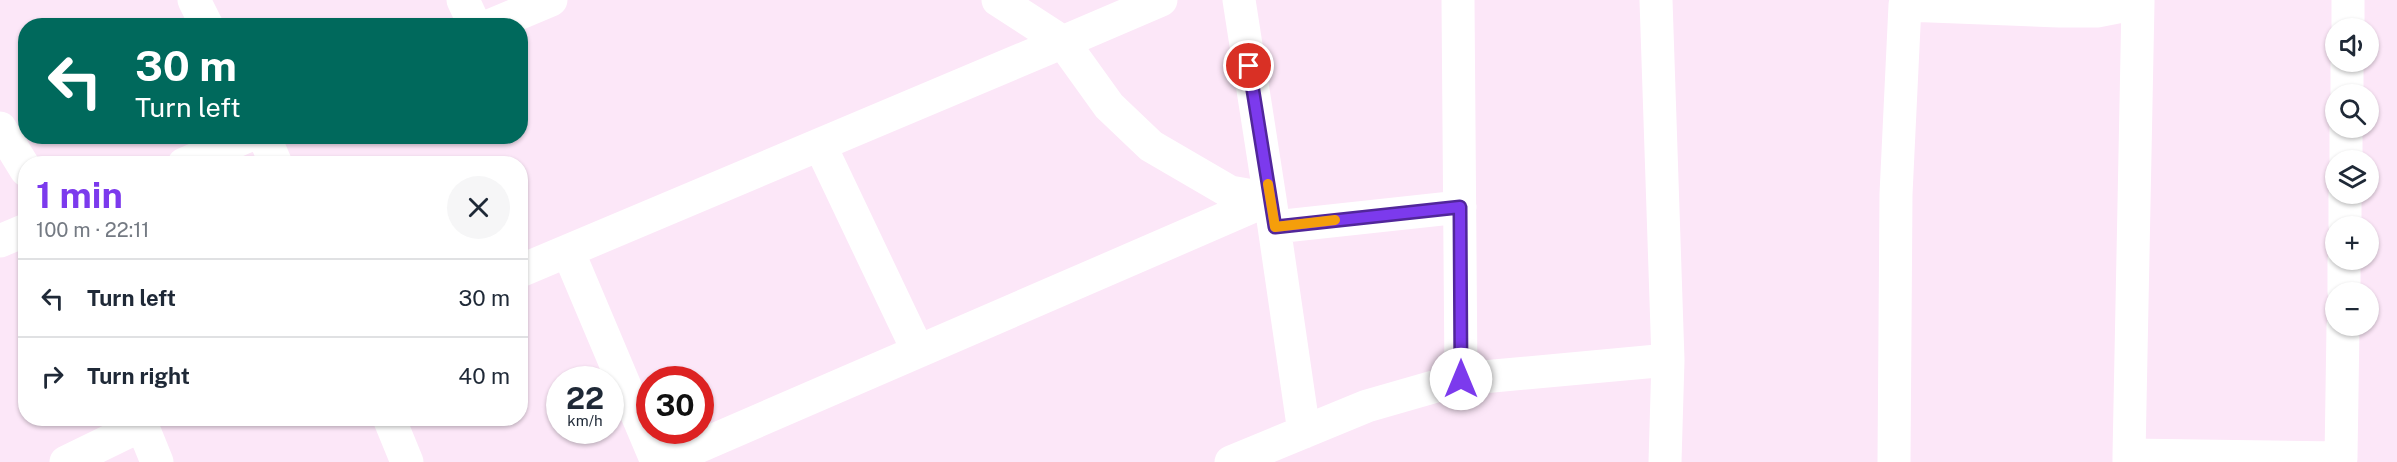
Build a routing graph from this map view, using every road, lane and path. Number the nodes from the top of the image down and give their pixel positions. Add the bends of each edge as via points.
1 (194, 0) edge
2 (463, 0) edge
3 (551, 0) edge
4 (998, 0) edge
5 (1161, 0) edge
6 (1239, 0) edge
7 (1458, 0) edge
8 (1656, 0) edge
9 (2348, 0) edge
10 (2138, 1) edge
11 (1905, 2) edge
12 (1023, 9) edge
13 (203, 18) edge
14 (471, 18) edge
15 (508, 18) edge
16 (2348, 18) edge
17 (1063, 42) junction
18 (0, 128) edge
19 (230, 144) edge
20 (820, 145) junction
21 (202, 156) edge
22 (18, 157) edge
23 (1460, 207) junction
24 (1273, 213) junction
25 (18, 233) edge
26 (0, 241) edge
27 (568, 251) junction
28 (528, 268) edge
29 (2343, 336) edge
30 (918, 351) junction
31 (1668, 360) junction
32 (1461, 379) junction
33 (133, 426) edge
34 (142, 426) edge
35 (391, 426) edge
36 (1305, 432) junction
37 (2129, 458) edge
38 (2291, 460) edge
39 (2342, 460) edge
40 (66, 462) edge
41 (157, 462) edge
42 (407, 462) edge
43 (657, 462) edge
44 (663, 462) edge
45 (1231, 462) edge
46 (1665, 462) edge
47 (1894, 462) edge

1 - 13 street
2 - 14 street
3 - 15 street
4 - 12 street
5 - 17 street
6 - 24 street
7 - 23 street
8 - 31 street
9 - 16 street
10 - 11 street via 2097,11
10 - 37 street
11 - 47 street via 1896,194
12 - 17 street
17 - 20 street
17 - 24 street via 1109,106 1151,146
18 - 22 street
19 - 21 street
20 - 27 street
20 - 30 street
23 - 24 street
23 - 32 street
24 - 30 street
24 - 36 street
25 - 26 street
27 - 28 street
27 - 43 street
29 - 39 street
30 - 44 street
31 - 32 street
31 - 46 street
32 - 36 street via 1367,406
33 - 40 street
34 - 41 street
35 - 42 street
36 - 45 street
37 - 38 street
38 - 39 street

